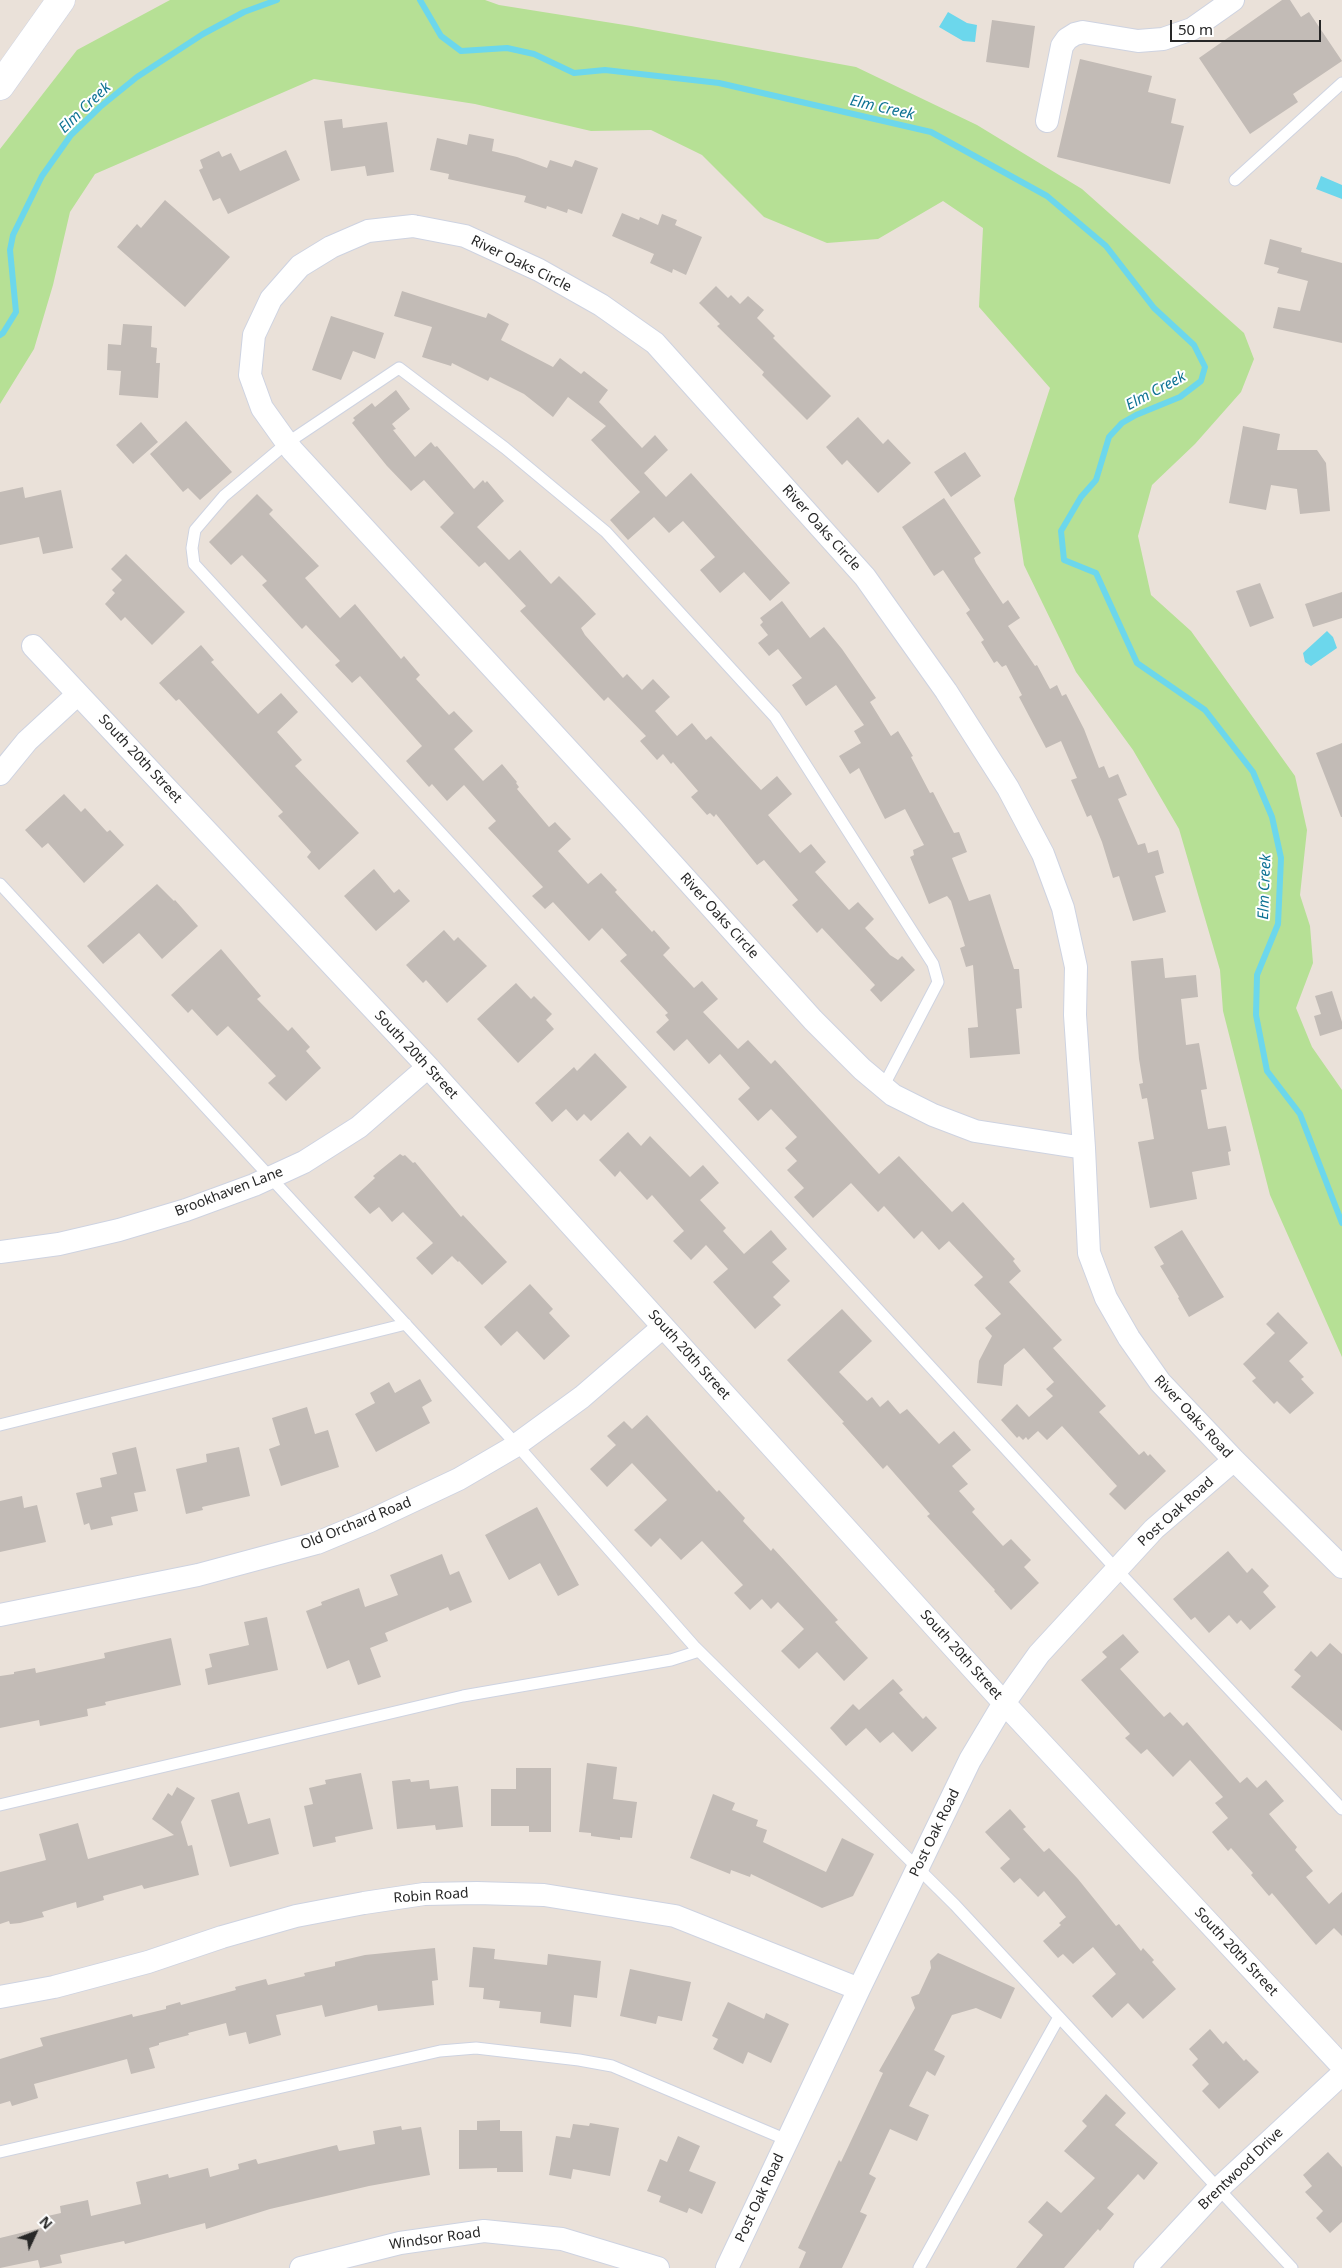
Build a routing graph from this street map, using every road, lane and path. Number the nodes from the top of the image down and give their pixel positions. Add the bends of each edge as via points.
1 (60, 0) edge
2 (1233, 0) edge
3 (1342, 83) edge
4 (0, 86) edge
5 (1047, 121) dead end
6 (1235, 180) dead end
7 (287, 443) junction
8 (33, 646) dead end
9 (78, 694) junction
10 (0, 774) edge
11 (0, 884) edge
12 (428, 1067) junction
13 (884, 1087) junction
14 (1084, 1148) junction
15 (272, 1177) junction
16 (0, 1252) edge
17 (406, 1324) junction
18 (663, 1327) junction
19 (0, 1425) edge
20 (516, 1444) junction
21 (1234, 1460) junction
22 (1342, 1567) edge
23 (1116, 1569) junction
24 (0, 1615) edge
25 (699, 1651) junction
26 (1004, 1703) junction
27 (0, 1805) edge
28 (1342, 1809) edge
29 (917, 1868) junction
30 (858, 1989) junction
31 (0, 1997) edge
32 (1059, 2017) junction
33 (1342, 2066) edge
34 (1342, 2074) edge
35 (788, 2140) junction
36 (0, 2152) edge
37 (1219, 2188) junction
38 (301, 2268) edge
39 (658, 2268) edge
40 (727, 2268) edge
41 (919, 2268) edge
42 (1145, 2268) edge
43 (1292, 2268) edge

1 - 4 main road
2 - 5 street via 1192,30 1163,39 1138,41 1083,32 1067,39 1062,46
3 - 6 lane
7 - 13 street, River Oaks Circle via 813,1020
7 - 13 lane via 399,368 606,532 775,717 933,964 938,982
7 - 14 street, River Oaks Circle via 262,408 250,375 254,335 271,299 300,266 331,247 368,231 413,226 465,236 539,270 601,305 655,343 865,577 946,691 1022,813 1043,854 1063,908 1076,967 1075,1015
7 - 23 lane via 224,496 195,530 194,564
8 - 9 street, South 20th Street
9 - 10 street via 27,741
9 - 12 street, South 20th Street
11 - 15 lane
12 - 15 street, Brookhaven Lane via 359,1127 304,1162
12 - 18 street, South 20th Street
13 - 14 street, River Oaks Circle via 933,1115 976,1131
14 - 21 street, River Oaks Road via 1089,1253 1106,1298 1160,1382
15 - 16 street, Brookhaven Lane via 186,1210 119,1230 59,1244
15 - 17 lane
17 - 19 lane
17 - 20 lane
18 - 20 street, Old Orchard Road via 582,1397
18 - 26 street, South 20th Street
20 - 24 street, Old Orchard Road via 459,1479 317,1542 198,1575
20 - 25 lane
21 - 22 street, River Oaks Road
21 - 23 street, Post Oak Road via 1154,1528
23 - 26 street, Post Oak Road via 1039,1654
23 - 28 lane
25 - 27 lane via 671,1660 463,1696
25 - 29 lane
26 - 29 street, Post Oak Road via 970,1760
26 - 33 street, South 20th Street
29 - 30 street, Post Oak Road
29 - 32 lane
30 - 31 street, Robin Road via 675,1916 544,1895 477,1893 424,1894 296,1916 148,1962
30 - 35 street, Post Oak Road
32 - 37 lane
32 - 41 lane
34 - 37 street, Brentwood Drive
35 - 36 lane via 612,2066 476,2048 440,2051
35 - 40 street, Post Oak Road
37 - 42 street, Brentwood Drive
37 - 43 lane
38 - 39 street, Windsor Road via 400,2243 484,2231 562,2239

